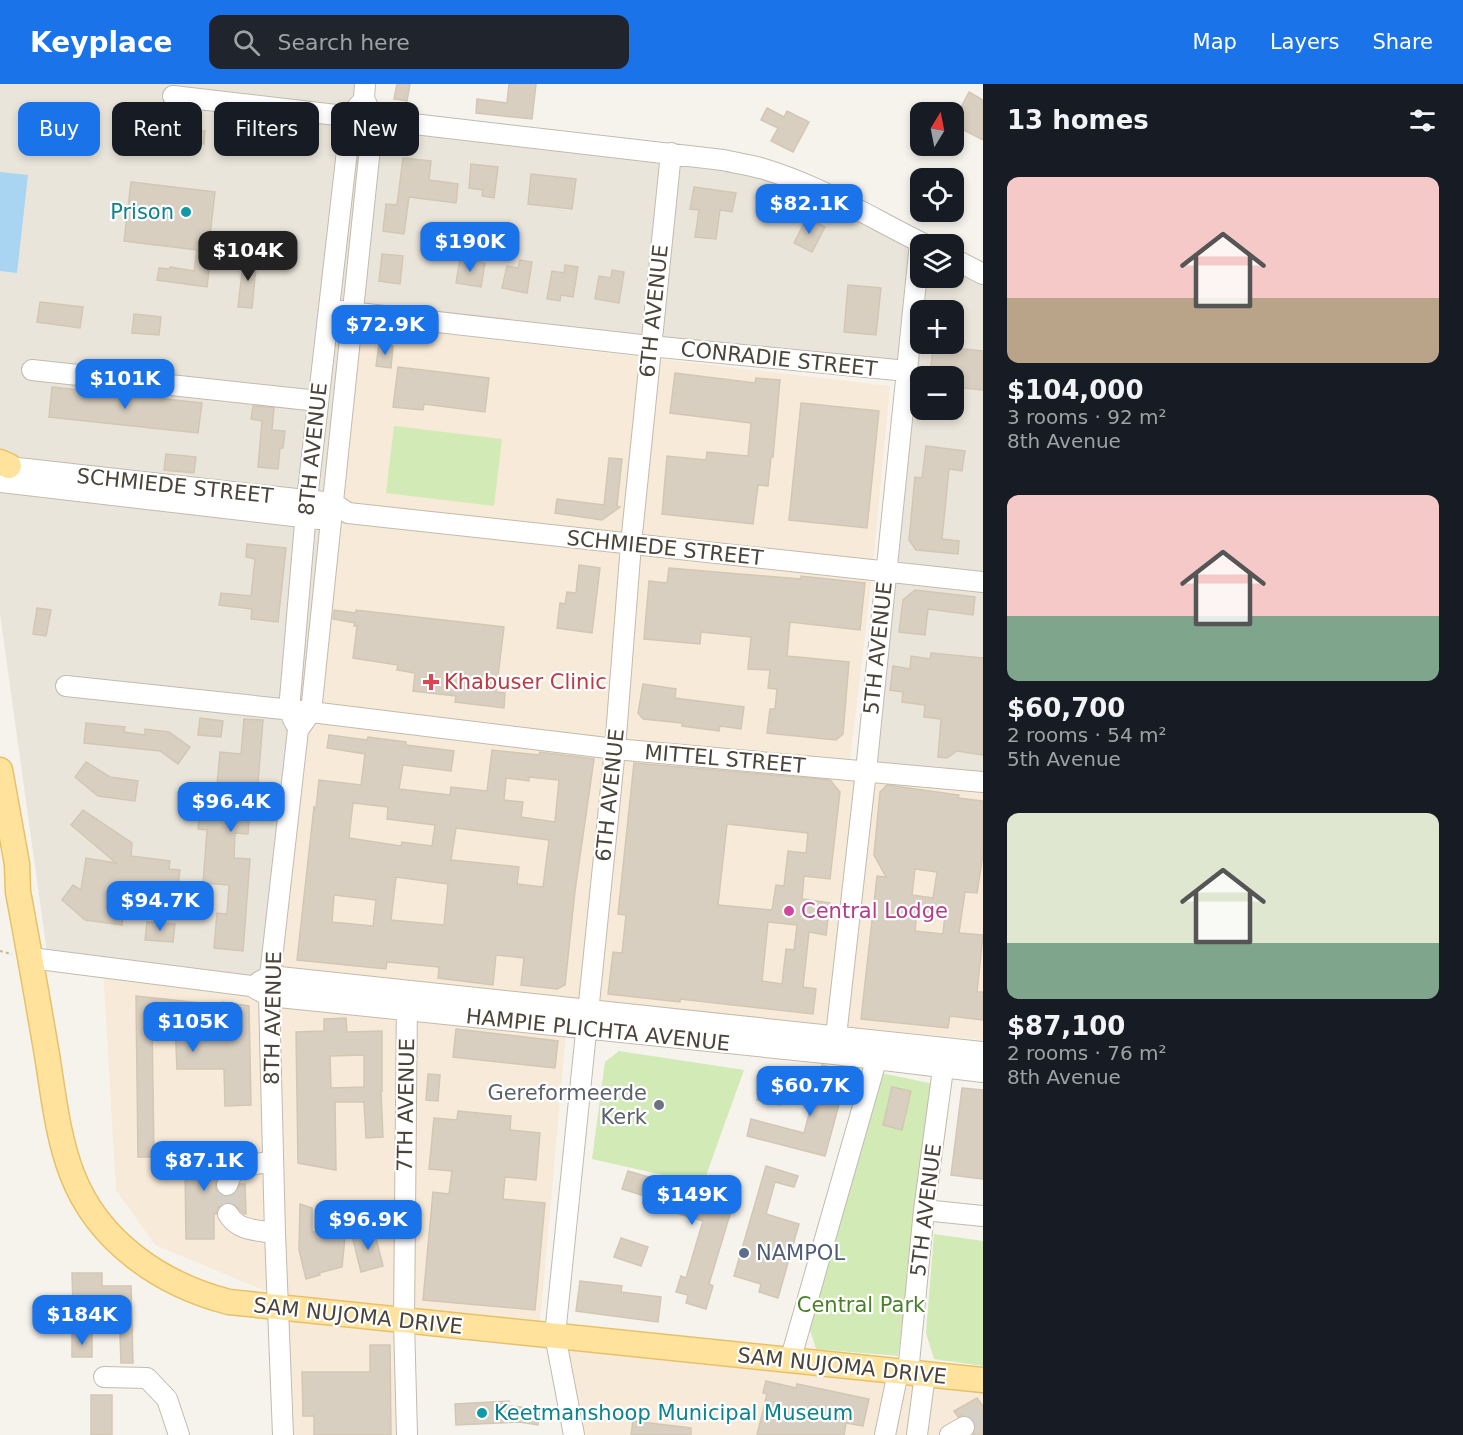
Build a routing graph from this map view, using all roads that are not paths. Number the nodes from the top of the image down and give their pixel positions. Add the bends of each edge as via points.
1 (173, 96) dead end
2 (331, 114) edge
3 (419, 124) edge
4 (672, 153) junction
5 (346, 156) edge
6 (369, 156) edge
7 (910, 237) edge
8 (964, 265) edge
9 (983, 274) edge
10 (917, 288) edge
11 (328, 310) junction
12 (353, 312) junction
13 (650, 346) junction
14 (32, 370) dead end
15 (907, 372) junction
16 (318, 401) junction
17 (2, 469) edge
18 (307, 509) junction
19 (337, 512) junction
20 (630, 544) junction
21 (886, 572) junction
22 (983, 582) edge
23 (66, 686) dead end
24 (289, 710) junction
25 (310, 712) junction
26 (298, 730) junction
27 (615, 749) junction
28 (0, 770) edge
29 (866, 771) junction
30 (983, 782) edge
31 (0, 825) edge
32 (18, 892) junction
33 (31, 958) junction
34 (270, 986) junction
35 (407, 1000) junction
36 (586, 1020) junction
37 (836, 1045) junction
38 (879, 1050) junction
39 (983, 1052) edge
40 (945, 1058) junction
41 (983, 1071) edge
42 (273, 1161) junction
43 (227, 1185) dead end
44 (924, 1210) junction
45 (228, 1214) dead end
46 (983, 1216) edge
47 (275, 1233) junction
48 (279, 1308) junction
49 (404, 1321) junction
50 (555, 1335) junction
51 (790, 1361) junction
52 (910, 1373) junction
53 (104, 1377) dead end
54 (983, 1380) edge
55 (179, 1435) edge
56 (284, 1435) edge
57 (407, 1435) edge
58 (574, 1435) edge
59 (885, 1435) edge
60 (917, 1435) edge

1 - 2 street
3 - 4 street
4 - 7 street via 763,168 855,207
4 - 13 street, 6TH AVENUE
5 - 11 street, 8TH AVENUE
6 - 12 street, 8TH AVENUE
8 - 9 street
10 - 15 street, 5TH AVENUE
11 - 12 street, CONRADIE STREET
11 - 16 street, 8TH AVENUE
12 - 13 street, CONRADIE STREET
12 - 19 street, 8TH AVENUE
13 - 15 street, CONRADIE STREET
13 - 20 street, 6TH AVENUE
14 - 16 street
15 - 21 street, 5TH AVENUE
16 - 18 street, 8TH AVENUE
17 - 18 street, SCHMIEDE STREET
18 - 19 street, SCHMIEDE STREET
18 - 24 street, 8TH AVENUE
19 - 20 street, SCHMIEDE STREET
19 - 25 street, 8TH AVENUE
20 - 21 street, SCHMIEDE STREET
20 - 27 street, 6TH AVENUE
21 - 22 street, SCHMIEDE STREET
21 - 29 street, 5TH AVENUE
23 - 24 street, MITTEL STREET
24 - 25 street, MITTEL STREET
24 - 26 street, 8TH AVENUE
25 - 26 street, 8TH AVENUE
25 - 27 street, MITTEL STREET
26 - 34 street, 8TH AVENUE
27 - 29 street, MITTEL STREET
27 - 36 street, 6TH AVENUE
28 - 32 main road, SAM NUJOMA DRIVE
29 - 30 street, MITTEL STREET
29 - 37 street, 5TH AVENUE
31 - 32 main road, SAM NUJOMA DRIVE
32 - 33 main road, SAM NUJOMA DRIVE
33 - 34 street, HAMPIE PLICHTA AVENUE
33 - 48 main road, SAM NUJOMA DRIVE via 57,1119 72,1174 106,1231 134,1257 179,1285 229,1302
34 - 35 street, HAMPIE PLICHTA AVENUE
34 - 42 street, 8TH AVENUE
35 - 36 street, HAMPIE PLICHTA AVENUE
35 - 49 street, 7TH AVENUE
36 - 37 street, HAMPIE PLICHTA AVENUE
36 - 50 street, 6TH AVENUE
37 - 38 street, HAMPIE PLICHTA AVENUE
38 - 40 street, HAMPIE PLICHTA AVENUE
38 - 51 street
39 - 40 street, HAMPIE PLICHTA AVENUE
40 - 41 street, HAMPIE PLICHTA AVENUE
40 - 44 street, 5TH AVENUE
42 - 43 street via 239,1167
42 - 47 street, 8TH AVENUE
44 - 46 street
44 - 52 street, 5TH AVENUE
45 - 47 street via 240,1226
47 - 48 street, 8TH AVENUE
48 - 49 main road, SAM NUJOMA DRIVE
48 - 56 street, 8TH AVENUE
49 - 50 main road, SAM NUJOMA DRIVE
49 - 57 street, 7TH AVENUE
50 - 51 main road, SAM NUJOMA DRIVE
50 - 58 street, 6TH AVENUE
51 - 52 main road, SAM NUJOMA DRIVE
52 - 54 main road, SAM NUJOMA DRIVE
52 - 59 street
52 - 60 street
53 - 55 street via 147,1377 167,1399

